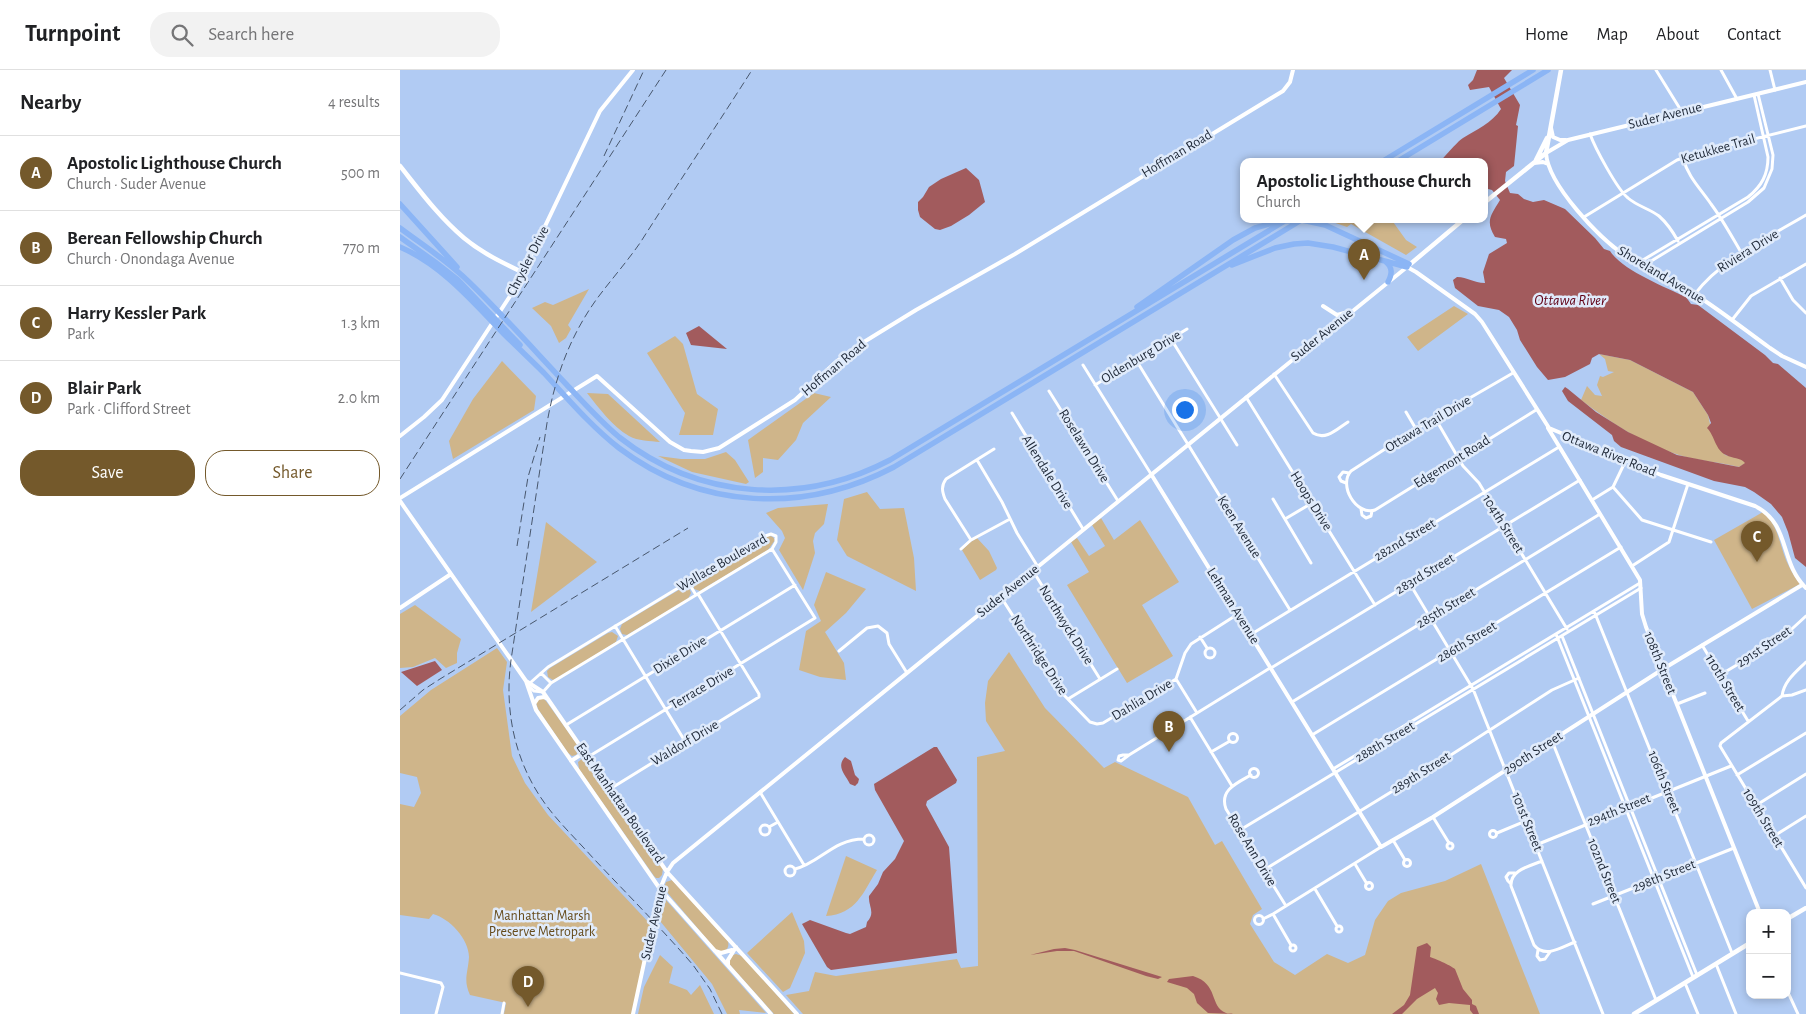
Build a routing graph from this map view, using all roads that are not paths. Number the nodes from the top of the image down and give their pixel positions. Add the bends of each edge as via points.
1 (633, 70) edge
2 (1294, 70) edge
3 (1533, 70) edge
4 (1548, 70) edge
5 (1656, 70) edge
6 (1721, 70) edge
7 (1770, 70) edge
8 (1561, 71) edge
9 (1806, 82) edge
10 (1775, 90) junction
11 (1756, 94) junction
12 (1737, 99) junction
13 (1682, 112) junction
14 (1551, 126) junction
15 (1806, 126) edge
16 (1550, 132) junction
17 (1590, 134) junction
18 (1768, 136) junction
19 (1764, 137) junction
20 (1568, 140) junction
21 (1546, 153) junction
22 (1388, 158) edge
23 (1403, 158) edge
24 (1683, 158) junction
25 (1534, 163) junction
26 (1548, 164) junction
27 (400, 166) edge
28 (1623, 193) junction
29 (400, 200) edge
30 (1488, 200) edge
31 (402, 206) edge
32 (1718, 215) junction
33 (1806, 215) edge
34 (1584, 217) junction
35 (1721, 219) junction
36 (1269, 223) edge
37 (1281, 223) edge
38 (1296, 223) edge
39 (1319, 223) edge
40 (1459, 223) edge
41 (400, 228) edge
42 (400, 237) edge
43 (1679, 242) junction
44 (400, 248) edge
45 (1742, 254) junction
46 (1386, 262) junction
47 (1638, 263) junction
48 (1806, 264) edge
49 (1408, 266) junction
50 (1643, 266) junction
51 (1218, 270) junction
52 (524, 273) junction
53 (1780, 278) junction
54 (469, 282) junction
55 (1388, 282) junction
56 (1695, 294) junction
57 (1323, 306) dead end
58 (1352, 310) junction
59 (485, 311) junction
60 (1806, 313) edge
61 (1732, 320) junction
62 (1107, 329) junction
63 (1187, 329) dead end
64 (1171, 339) junction
65 (1136, 360) junction
66 (1083, 365) dead end
67 (1806, 367) edge
68 (1514, 373) junction
69 (1274, 374) junction
70 (1095, 385) junction
71 (1049, 391) dead end
72 (1246, 397) junction
73 (1536, 410) junction
74 (1406, 412) dead end
75 (1012, 413) dead end
76 (1220, 418) junction
77 (1435, 418) junction
78 (1348, 422) dead end
79 (1416, 429) junction
80 (1555, 434) junction
81 (400, 436) edge
82 (1188, 444) junction
83 (1237, 445) dead end
84 (1559, 447) junction
85 (994, 449) dead end
86 (1459, 458) junction
87 (976, 460) junction
88 (1626, 460) junction
89 (1350, 473) junction
90 (1152, 474) junction
91 (1580, 480) junction
92 (1346, 482) junction
93 (1688, 484) junction
94 (1613, 487) junction
95 (1484, 492) junction
96 (1273, 499) dead end
97 (400, 500) edge
98 (1592, 500) junction
99 (1118, 501) junction
100 (1312, 503) junction
101 (1364, 510) junction
102 (1372, 511) junction
103 (1600, 514) junction
104 (1010, 519) junction
105 (1285, 519) junction
106 (1505, 526) junction
107 (1084, 529) junction
108 (1673, 530) junction
109 (970, 540) junction
110 (1711, 542) dead end
111 (1621, 547) junction
112 (772, 549) junction
113 (961, 549) dead end
114 (1526, 560) junction
115 (1311, 563) dead end
116 (1632, 566) junction
117 (1038, 567) junction
118 (1033, 571) junction
119 (1354, 571) junction
120 (451, 574) junction
121 (688, 582) junction
122 (1410, 584) junction
123 (795, 585) junction
124 (1641, 585) junction
125 (1804, 587) edge
126 (1546, 593) junction
127 (1633, 593) junction
128 (697, 594) junction
129 (1001, 597) junction
130 (1642, 597) junction
131 (1375, 605) junction
132 (400, 608) edge
133 (1290, 610) junction
134 (1595, 613) junction
135 (1238, 614) junction
136 (1806, 616) edge
137 (1430, 618) junction
138 (615, 626) junction
139 (720, 630) junction
140 (1567, 630) junction
141 (1250, 634) junction
142 (1559, 636) junction
143 (1200, 637) junction
144 (623, 640) junction
145 (1702, 645) junction
146 (1207, 648) dead end
147 (839, 651) dead end
148 (1451, 651) junction
149 (1806, 662) edge
150 (741, 664) junction
151 (1271, 668) junction
152 (1117, 669) dead end
153 (1663, 669) junction
154 (541, 673) junction
155 (907, 673) junction
156 (1720, 675) junction
157 (645, 676) junction
158 (1100, 679) junction
159 (1176, 679) junction
160 (1577, 679) junction
161 (528, 683) junction
162 (551, 683) junction
163 (1472, 687) junction
164 (1806, 690) edge
165 (543, 692) junction
166 (1628, 692) junction
167 (1705, 693) dead end
168 (1782, 696) junction
169 (548, 699) junction
170 (1068, 699) junction
171 (1292, 702) junction
172 (1677, 704) junction
173 (534, 705) junction
174 (666, 710) junction
175 (1197, 713) junction
176 (1591, 716) junction
177 (1190, 717) junction
178 (1748, 722) junction
179 (1104, 723) joint
180 (566, 725) junction
181 (1490, 730) junction
182 (1806, 733) edge
183 (1312, 735) junction
184 (1230, 741) dead end
185 (1552, 741) junction
186 (686, 743) junction
187 (585, 752) junction
188 (1211, 752) junction
189 (1129, 755) dead end
190 (588, 758) junction
191 (572, 761) junction
192 (1731, 766) junction
193 (1506, 770) junction
194 (1334, 771) junction
195 (1806, 774) edge
196 (1250, 775) dead end
197 (1705, 776) junction
198 (1737, 776) junction
199 (1232, 786) junction
200 (610, 789) junction
201 (1667, 791) junction
202 (760, 792) junction
203 (1756, 806) junction
204 (1628, 807) junction
205 (1359, 811) junction
206 (1433, 816) junction
207 (1806, 816) edge
208 (1526, 821) junction
209 (778, 822) junction
210 (1585, 824) junction
211 (769, 827) dead end
212 (1240, 830) junction
213 (1497, 833) dead end
214 (1774, 836) junction
215 (864, 839) dead end
216 (1393, 840) junction
217 (1449, 844) dead end
218 (1536, 845) junction
219 (1381, 848) junction
220 (1734, 848) junction
221 (1405, 860) dead end
222 (1542, 861) junction
223 (1696, 863) junction
224 (1355, 864) junction
225 (804, 865) junction
226 (794, 870) dead end
227 (1264, 870) junction
228 (667, 872) junction
229 (1656, 879) junction
230 (1367, 884) dead end
231 (1806, 888) edge
232 (660, 889) junction
233 (1315, 889) junction
234 (1614, 896) junction
235 (1593, 904) dead end
236 (1286, 906) junction
237 (1806, 908) edge
238 (1758, 909) edge
239 (1272, 914) junction
240 (1791, 917) edge
241 (1263, 918) dead end
242 (1337, 926) dead end
243 (1574, 942) junction
244 (1291, 945) dead end
245 (1746, 945) edge
246 (734, 948) junction
247 (715, 951) junction
248 (1540, 951) junction
249 (1551, 952) junction
250 (1732, 954) junction
251 (1716, 963) junction
252 (728, 966) junction
253 (400, 973) edge
254 (1695, 976) junction
255 (1685, 982) junction
256 (1791, 999) edge
257 (1656, 1000) junction
258 (504, 1003) dead end
259 (436, 1014) edge
260 (502, 1014) edge
261 (633, 1014) edge
262 (771, 1014) edge
263 (797, 1014) edge
264 (1603, 1014) edge
265 (1634, 1014) edge
266 (1698, 1014) edge
267 (1736, 1014) edge
268 (1798, 1014) edge

1 - 52 street, Chrysler Drive via 600,111
2 - 97 street, Hoffman Road via 1283,91 859,344 790,404 719,448 698,452 677,447 598,376
3 - 22 highway
4 - 23 highway
5 - 13 street
6 - 12 street
7 - 10 street
8 - 14 main road
9 - 10 street, Suder Avenue
10 - 11 street, Suder Avenue
11 - 12 street, Suder Avenue
11 - 18 street
11 - 19 street
12 - 13 street, Suder Avenue
13 - 17 street, Suder Avenue
14 - 16 main road
14 - 20 street via 1554,137
15 - 18 street, Ketukkee Trail
16 - 21 main road
16 - 25 main road
17 - 20 street, Suder Avenue
17 - 28 street
18 - 19 street, Ketukkee Trail
18 - 35 street via 1773,162 1767,183 1752,200
19 - 24 street, Ketukkee Trail
19 - 32 street via 1768,166 1762,182 1748,197
20 - 21 street, Suder Avenue
21 - 25 main road, Suder Avenue
21 - 26 street, Shoreland Avenue
24 - 28 street, Ketukkee Trail
24 - 32 street via 1686,170
25 - 26 street
25 - 30 main road, Suder Avenue
26 - 34 street, Shoreland Avenue via 1562,192
27 - 52 main road via 458,233
28 - 34 street, Ketukkee Trail
28 - 43 street via 1666,222
29 - 31 highway
31 - 54 highway
32 - 35 street
32 - 43 street
33 - 45 street, Riviera Drive
34 - 47 street, Shoreland Avenue via 1616,249
35 - 43 street
35 - 45 street
36 - 62 highway via 1220,248
37 - 62 highway
38 - 51 highway
39 - 49 highway
40 - 49 main road, Suder Avenue
41 - 54 highway
42 - 59 highway via 453,276
43 - 47 street
43 - 50 street
44 - 59 highway via 413,253 444,275
45 - 56 street, Riviera Drive via 1715,272
46 - 49 highway
46 - 51 highway via 1329,246 1299,243 1275,248
46 - 55 highway via 1392,272
47 - 50 street, Shoreland Avenue
48 - 53 street
49 - 55 street, Suder Avenue
49 - 68 street, Ottawa River Road via 1475,314
50 - 56 street, Shoreland Avenue
51 - 59 highway via 884,472 824,494 792,498 760,499 719,493 688,485 644,464 610,440
52 - 81 street, Chrysler Drive via 448,392 429,413
53 - 60 street via 1793,300
53 - 61 street via 1749,298
54 - 62 highway via 616,434 652,459 692,477 730,487 806,488 856,476 881,465
55 - 58 street, Suder Avenue
56 - 61 street, Shoreland Avenue
57 - 58 street via 1337,315
58 - 69 street, Suder Avenue
61 - 67 street, Shoreland Avenue via 1782,356
63 - 64 street, Oldenburg Drive
64 - 65 street, Oldenburg Drive
64 - 76 street
65 - 70 street, Oldenburg Drive
65 - 82 street, Keen Avenue
66 - 70 street, Lehman Avenue
68 - 73 street, Ottawa River Road
68 - 77 street, Ottawa Trail Drive
69 - 72 street, Suder Avenue
69 - 78 street via 1310,431 1318,436 1328,435
70 - 90 street, Lehman Avenue
71 - 99 street, Roselawn Drive
72 - 76 street, Suder Avenue
72 - 100 street, Hoops Drive
73 - 80 street, Ottawa River Road
73 - 86 street, Edgemont Road
74 - 79 street
75 - 107 street, Allendale Drive
76 - 82 street, Suder Avenue
76 - 83 street
77 - 79 street, Ottawa Trail Drive
77 - 86 street, 104th Street
79 - 89 street, Ottawa Trail Drive
80 - 84 street, 108th Street
80 - 88 street, Ottawa River Road
82 - 90 street, Suder Avenue
82 - 133 street, Keen Avenue
84 - 91 street, 108th Street
84 - 95 street, 282nd Street
85 - 87 street
86 - 95 street, 104th Street
86 - 102 street, Edgemont Road
87 - 104 street, Northwyck Drive
87 - 109 street via 946,478 942,488 945,499
88 - 93 street, Ottawa River Road
88 - 94 street
89 - 92 street, Ottawa Trail Drive
89 - 92 street via 1343,472 1339,477
90 - 99 street, Suder Avenue
90 - 135 street, Lehman Avenue
91 - 98 street, 108th Street
91 - 106 street, 283rd Street
92 - 101 street via 1357,506
93 - 108 street
93 - 125 street, Ottawa River Road via 1755,506 1770,515 1778,526 1792,570
94 - 98 street
94 - 108 street via 1642,520
95 - 106 street, 104th Street
95 - 119 street, 282nd Street
96 - 105 street
97 - 120 street, East Manhattan Boulevard
98 - 103 street, 108th Street
99 - 107 street, Suder Avenue
100 - 105 street
100 - 119 street, Hoops Drive
101 - 102 street
101 - 102 street via 1362,515 1366,518
103 - 111 street, 108th Street
103 - 114 street, 285th Street
104 - 109 street
104 - 117 street, Northwyck Drive
105 - 115 street
106 - 114 street, 104th Street
106 - 122 street, 283rd Street
107 - 117 street, Suder Avenue
108 - 110 street
108 - 116 street via 1669,542
109 - 113 street
111 - 116 street, 108th Street
111 - 126 street, 286th Street
112 - 121 street, Wallace Boulevard via 776,536 768,534
112 - 123 street
112 - 128 street, Wallace Boulevard
114 - 126 street, 104th Street
114 - 137 street, 285th Street
116 - 124 street, 108th Street
117 - 118 street, Suder Avenue
118 - 129 street, Suder Avenue
118 - 158 street, Northwyck Drive
119 - 131 street, Hoops Drive
119 - 133 street, 282nd Street
120 - 132 street
120 - 161 street, East Manhattan Boulevard
121 - 128 street
121 - 138 street, Wallace Boulevard
122 - 131 street, 283rd Street
122 - 137 street, 101st Street
123 - 139 street, Dixie Drive
123 - 150 street, Terrace Drive via 815,618
124 - 127 street, 288th Street
124 - 130 street, 108th Street
124 - 134 street, 288th Street
125 - 145 street, 290th Street
126 - 140 street, 104th Street
126 - 148 street, 286th Street
127 - 130 street
127 - 134 street, 288th Street
128 - 139 street
128 - 144 street, Wallace Boulevard
129 - 155 street, Suder Avenue
129 - 170 street, Northridge Drive via 1055,685
130 - 153 street, 108th Street via 1643,618
131 - 151 street, 283rd Street
133 - 141 street, 282nd Street
134 - 140 street, 288th Street
134 - 166 street, 106th Street
135 - 141 street, Lehman Avenue
135 - 143 street, Dahlia Drive
136 - 156 street, 291st Street via 1782,638
137 - 148 street, 101st Street
137 - 171 street, 285th Street
138 - 144 street
138 - 154 street, Wallace Boulevard
139 - 150 street
139 - 157 street, Dixie Drive
140 - 142 street, 288th Street
141 - 151 street, Lehman Avenue
142 - 160 street
142 - 163 street, 288th Street
143 - 146 street
143 - 159 street, Dahlia Drive via 1186,651
144 - 157 street
144 - 162 street, Wallace Boulevard
145 - 153 street, 290th Street
145 - 156 street, 110th Street
147 - 155 street via 867,628 875,626 886,633 891,648
148 - 163 street, 101st Street
148 - 183 street, 286th Street
149 - 168 street via 1785,685
150 - 174 street, Terrace Drive
150 - 186 street, Waldorf Drive via 760,697
151 - 171 street, Lehman Avenue
151 - 175 street, 283rd Street
152 - 158 street
153 - 166 street, 290th Street
153 - 172 street, 108th Street
154 - 161 street, Wallace Boulevard
154 - 162 street
155 - 202 street, Suder Avenue
156 - 178 street, 110th Street
157 - 174 street
157 - 180 street, Dixie Drive
158 - 170 street
159 - 175 street
159 - 179 street, Dahlia Drive
160 - 176 street
160 - 181 street, 289th Street via 1552,690
161 - 165 street, East Manhattan Boulevard
161 - 173 street, East Manhattan Boulevard
162 - 165 street, Wallace Boulevard
163 - 181 street, 101st Street
163 - 194 street, 288th Street
164 - 168 street
165 - 169 street, East Manhattan Boulevard
166 - 176 street, 290th Street
166 - 201 street, 106th Street
167 - 172 street
168 - 178 street
169 - 173 street via 538,698
169 - 180 street, East Manhattan Boulevard
170 - 179 street, Northridge Drive via 1090,722
171 - 183 street, Lehman Avenue
172 - 197 street, 108th Street
173 - 191 street, East Manhattan Boulevard
174 - 186 street
174 - 190 street, Terrace Drive
175 - 177 street, 283rd Street
176 - 185 street, 290th Street
176 - 204 street
177 - 188 street
177 - 189 street, 283rd Street
178 - 192 street, 109th Street via 1721,743 1720,748
180 - 187 street, East Manhattan Boulevard
181 - 193 street, 101st Street
181 - 205 street, 289th Street
182 - 198 street
183 - 194 street, Lehman Avenue
184 - 188 street
185 - 193 street, 290th Street
185 - 210 street, 102nd Street
186 - 200 street, Waldorf Drive
187 - 190 street, East Manhattan Boulevard
187 - 191 street
188 - 199 street
190 - 200 street, East Manhattan Boulevard
191 - 232 street, East Manhattan Boulevard
192 - 197 street, 294th Street
192 - 198 street, 109th Street
193 - 206 street, 290th Street
193 - 208 street, 101st Street
194 - 205 street, Lehman Avenue
194 - 212 street, 288th Street
195 - 203 street
196 - 199 street
197 - 201 street, 294th Street
197 - 220 street, 108th Street
198 - 203 street, 109th Street
199 - 212 street, Rose Ann Drive via 1224,803
200 - 228 street, East Manhattan Boulevard
201 - 204 street, 294th Street
201 - 223 street, 106th Street
202 - 209 street
202 - 228 street, Suder Avenue via 678,859
203 - 214 street, 109th Street
204 - 210 street, 294th Street
204 - 229 street
205 - 219 street, Lehman Avenue
205 - 227 street, 289th Street
206 - 216 street, 290th Street
206 - 217 street
207 - 214 street
208 - 213 street
208 - 218 street, 101st Street
209 - 211 street
209 - 225 street
210 - 218 street, 294th Street
210 - 234 street, 102nd Street
212 - 227 street, Rose Ann Drive
214 - 231 street, 109th Street
215 - 225 street via 839,844
216 - 219 street, 290th Street
216 - 221 street
218 - 222 street, 101st Street
219 - 224 street, 290th Street
220 - 223 street, 298th Street
220 - 238 street, 108th Street
222 - 243 street, 101st Street
222 - 248 street via 1514,875 1510,883 1534,945
223 - 229 street, 298th Street
223 - 250 street, 106th Street
224 - 230 street
224 - 233 street, 290th Street
225 - 226 street
227 - 236 street, Rose Ann Drive
228 - 232 street, Suder Avenue
228 - 246 street, East Manhattan Boulevard
229 - 234 street, 298th Street
229 - 254 street
232 - 247 street, East Manhattan Boulevard
232 - 261 street, Suder Avenue
233 - 236 street, 290th Street
233 - 242 street
234 - 235 street, 298th Street
234 - 257 street, 102nd Street
236 - 239 street, 290th Street
237 - 240 main road
239 - 241 street, 290th Street
239 - 244 street
243 - 249 street
243 - 264 street, 101st Street
245 - 250 main road
246 - 247 street via 720,953
246 - 252 street
246 - 263 street, East Manhattan Boulevard
247 - 252 street, East Manhattan Boulevard
248 - 249 street
248 - 249 street via 1537,956 1540,960
250 - 251 main road
251 - 254 main road
251 - 267 street
252 - 262 street, East Manhattan Boulevard
253 - 259 street via 442,984
254 - 255 main road
255 - 257 main road
255 - 266 street
256 - 268 street
257 - 265 main road
258 - 260 street

